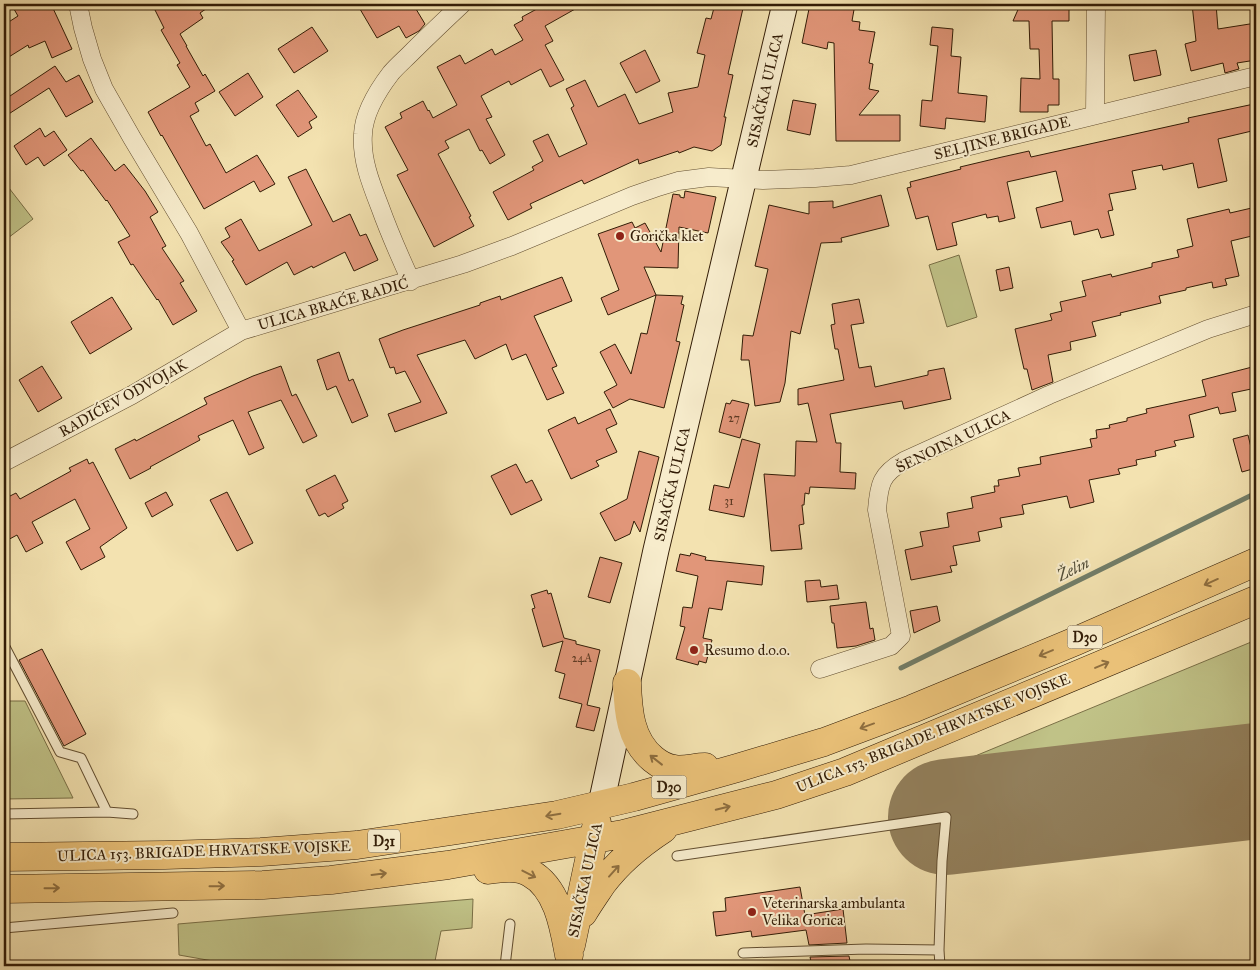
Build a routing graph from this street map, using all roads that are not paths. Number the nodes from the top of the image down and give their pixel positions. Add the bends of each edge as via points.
1 (78, 4) edge
2 (462, 4) edge
3 (785, 4) edge
4 (1096, 4) edge
5 (1256, 76) edge
6 (1095, 115) junction
7 (744, 178) junction
8 (410, 281) junction
9 (1256, 314) edge
10 (241, 330) junction
11 (4, 462) edge
12 (1256, 562) edge
13 (1256, 600) edge
14 (4, 645) edge
15 (820, 669) dead end
16 (627, 683) junction
17 (737, 768) junction
18 (601, 804) junction
19 (107, 812) junction
20 (4, 814) edge
21 (133, 814) dead end
22 (676, 820) junction
23 (594, 838) junction
24 (677, 856) dead end
25 (4, 857) edge
26 (448, 865) junction
27 (4, 889) edge
28 (173, 913) dead end
29 (510, 924) dead end
30 (575, 924) junction
31 (4, 928) edge
32 (938, 950) junction
33 (742, 953) dead end
34 (568, 961) edge
35 (505, 966) edge
36 (940, 966) edge

1 - 10 street, ULICA BRAĆE RADIĆ via 92,59 104,89 189,233
2 - 8 street via 392,72 371,104 365,120 364,156 371,183
3 - 7 main road, SISAČKA ULICA
4 - 6 street
5 - 6 street, SELJINE BRIGADE
6 - 7 street, SELJINE BRIGADE via 851,175 763,180
7 - 8 street, ULICA BRAĆE RADIĆ via 709,177 655,188 512,246
7 - 16 main road, SISAČKA ULICA
8 - 10 street, ULICA BRAĆE RADIĆ
9 - 15 street, ŠENOINA ULICA via 1208,329 1049,395 892,467 881,485 877,510 901,636 891,646
10 - 11 street, RADIĆEV ODVOJAK via 132,395
12 -> 17 main road, ULICA 153. BRIGADE HRVATSKE VOJSKE / D30 via 912,709 824,742
22 -> 13 main road, ULICA 153. BRIGADE HRVATSKE VOJSKE / D30 via 776,795 845,772
14 - 19 lane via 60,752 81,758
17 -> 16 main road via 674,769 660,765 635,734 627,703
16 - 18 main road, SISAČKA ULICA
17 - 18 main road, ULICA 153. BRIGADE HRVATSKE VOJSKE / D30
18 - 23 main road, SISAČKA ULICA
18 -> 25 main road, ULICA 153. BRIGADE HRVATSKE VOJSKE / D31 via 557,815 349,846 174,855
19 - 20 lane
19 - 21 lane
22 - 23 main road, ULICA 153. BRIGADE HRVATSKE VOJSKE / D31
30 -> 22 main road via 621,863
23 - 26 main road, ULICA 153. BRIGADE HRVATSKE VOJSKE / D31
23 - 30 main road, SISAČKA ULICA
24 - 32 lane via 946,817
27 -> 26 main road, ULICA 153. BRIGADE HRVATSKE VOJSKE / D31 via 262,885
26 -> 34 main road via 481,872 511,868 530,873 556,903 565,933
28 - 31 lane
29 - 35 lane
30 - 34 main road, SISAČKA ULICA
32 - 33 lane
32 - 36 lane

